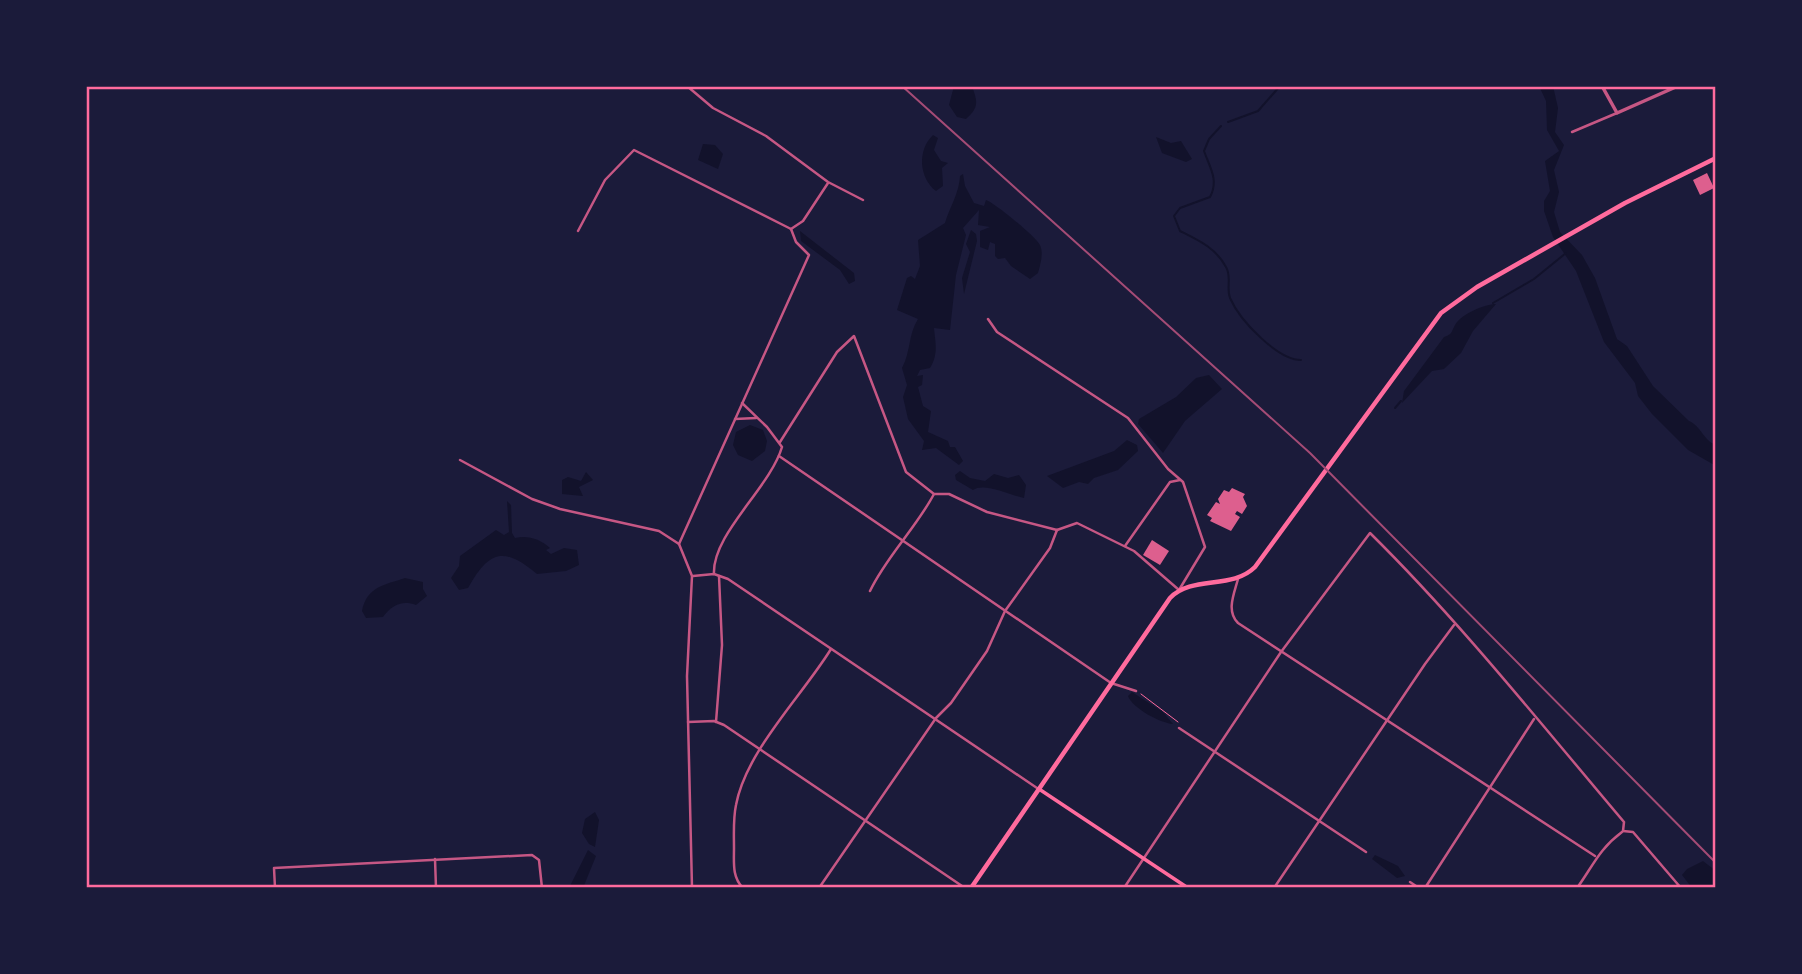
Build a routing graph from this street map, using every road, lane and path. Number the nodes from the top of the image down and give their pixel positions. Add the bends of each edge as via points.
1 (687, 86) edge
2 (1602, 86) edge
3 (1678, 86) edge
4 (1617, 113) junction
5 (1572, 132) dead end
6 (1716, 158) edge
7 (828, 182) junction
8 (863, 200) dead end
9 (791, 229) junction
10 (579, 231) dead end
11 (988, 319) dead end
12 (741, 402) junction
13 (759, 418) junction
14 (734, 419) junction
15 (780, 442) junction
16 (779, 456) junction
17 (460, 460) dead end
18 (1180, 480) junction
19 (934, 494) junction
20 (1057, 530) junction
21 (904, 542) junction
22 (679, 544) junction
23 (1125, 546) junction
24 (714, 575) junction
25 (692, 576) junction
26 (719, 576) junction
27 (1238, 579) junction
28 (1179, 590) junction
29 (870, 591) dead end
30 (1005, 611) junction
31 (1455, 625) junction
32 (831, 649) junction
33 (1281, 652) junction
34 (1111, 683) junction
35 (1136, 691) joint
36 (936, 718) junction
37 (1534, 719) junction
38 (1387, 720) junction
39 (688, 722) junction
40 (716, 722) junction
41 (1179, 728) joint
42 (760, 749) junction
43 (1216, 752) junction
44 (1037, 788) junction
45 (1491, 788) junction
46 (866, 819) junction
47 (1319, 822) junction
48 (1623, 831) junction
49 (1366, 852) dead end
50 (1595, 856) junction
51 (1143, 858) junction
52 (435, 859) junction
53 (1410, 882) dead end
54 (275, 888) edge
55 (436, 888) edge
56 (542, 888) edge
57 (692, 888) edge
58 (743, 888) edge
59 (820, 888) edge
60 (965, 888) edge
61 (971, 888) edge
62 (1124, 888) edge
63 (1188, 888) edge
64 (1275, 888) edge
65 (1419, 888) edge
66 (1425, 888) edge
67 (1577, 888) edge
68 (1681, 888) edge

1 - 7 street via 713,108 766,136
2 - 4 street
3 - 4 street
4 - 5 street
6 - 27 main road via 1458,298 1403,363 1255,567
7 - 8 street
7 - 9 street via 803,221
9 - 10 street via 634,150 605,180
9 - 12 street via 809,255
11 - 18 street via 997,332 1128,418
12 - 13 street
12 - 14 street
13 - 14 street
13 - 15 street
14 - 22 street
15 - 16 street
15 - 19 street via 837,352 854,337 906,472
16 - 21 street
16 - 24 street via 721,546 713,563
17 - 22 street via 532,499 659,531
18 - 23 street via 1170,482
18 - 28 street via 1205,547
19 - 20 street via 949,494 986,512
19 - 21 street
20 - 23 street via 1077,523
20 - 30 street via 1051,548
21 - 29 street
21 - 30 street
22 - 25 street
23 - 28 street
24 - 25 street
24 - 26 street
25 - 39 street
26 - 32 street
26 - 40 street via 722,645
27 - 28 main road
27 - 33 street via 1231,607 1234,619
28 - 34 main road
30 - 34 street
30 - 36 street via 987,651
31 - 33 street via 1370,533
31 - 37 street
31 - 38 street
32 - 36 street
32 - 42 street
33 - 38 street
33 - 43 street
34 - 35 street
34 - 44 main road
35 - 41 path via 1178,720
36 - 44 street
36 - 46 street
37 - 45 street
37 - 48 street via 1624,822
38 - 45 street
38 - 47 street
39 - 40 street
39 - 57 street
40 - 42 street
41 - 43 street
42 - 46 street
42 - 58 street via 736,803 735,879
43 - 47 street
43 - 51 street
44 - 51 main road
44 - 61 main road
45 - 50 street
45 - 66 street
46 - 59 street
46 - 60 street
47 - 49 street
47 - 64 street
48 - 50 street
48 - 68 street via 1633,832
50 - 67 street
51 - 62 street
51 - 63 main road
52 - 54 street via 274,868
52 - 55 street
52 - 56 street via 535,856
53 - 65 street

